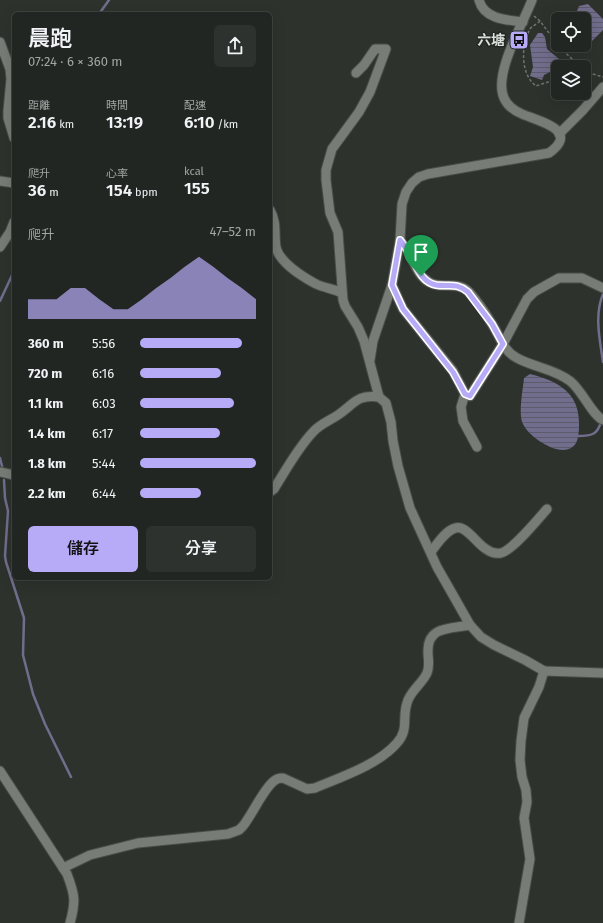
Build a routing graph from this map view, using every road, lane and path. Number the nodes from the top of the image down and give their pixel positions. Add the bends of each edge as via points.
1 (479, 0) edge
2 (532, 0) edge
3 (524, 18) junction
4 (540, 21) junction
5 (0, 42) edge
6 (573, 60) edge
7 (356, 73) dead end
8 (591, 73) edge
9 (603, 77) edge
10 (551, 81) edge
11 (603, 87) edge
12 (12, 131) edge
13 (559, 134) junction
14 (0, 181) edge
15 (12, 183) edge
16 (272, 216) edge
17 (12, 227) edge
18 (400, 240) junction
19 (0, 247) edge
20 (392, 285) junction
21 (603, 288) edge
22 (342, 293) junction
23 (503, 344) junction
24 (369, 364) junction
25 (465, 394) junction
26 (379, 397) junction
27 (603, 420) edge
28 (477, 446) dead end
29 (0, 472) edge
30 (12, 475) edge
31 (272, 490) edge
32 (547, 509) dead end
33 (431, 552) junction
34 (470, 625) junction
35 (544, 671) junction
36 (603, 673) edge
37 (0, 771) edge
38 (63, 868) junction
39 (70, 923) edge
40 (519, 923) edge

1 - 3 street via 488,14 497,18
2 - 3 street
3 - 4 path via 535,16
3 - 13 street via 506,59 501,91 510,107 521,114 550,124
4 - 6 path via 561,49
4 - 10 path via 531,28 525,42 526,72 530,82 536,86
5 - 12 street via 10,69 8,118
7 - 22 street via 375,49 386,49 370,92 352,123 332,149 326,170 330,212 338,232
8 - 9 path
11 - 13 street
13 - 18 street via 560,141 549,153 428,174 418,178 406,192 402,204
14 - 15 street
16 - 22 street via 276,248 281,258 317,284
17 - 19 street
18 - 20 street
18 - 23 street via 421,276 428,282 436,285 455,285 468,292 492,324
20 - 24 street via 373,341
20 - 25 street via 403,309 453,372
21 - 23 street via 582,278 559,278 534,292 527,299
22 - 24 street via 345,306 364,341
23 - 25 street via 472,394
23 - 27 street via 516,358 569,380 596,415
24 - 26 street
25 - 28 street via 460,407 463,421
26 - 31 street via 358,399 323,423 313,432
26 - 33 street via 386,404 398,466 410,508
29 - 30 street
32 - 33 street via 518,540 500,554 491,552 462,529 455,528 448,532
33 - 34 street
34 - 35 street via 494,645
34 - 38 street via 433,634 429,640 428,670 407,703 403,735 376,761 314,788 278,778 267,788 243,826 228,834 138,843 90,855
35 - 36 street
35 - 40 street via 524,718 521,741 520,760 527,802 524,818 530,859
37 - 38 street
38 - 39 street via 75,900

